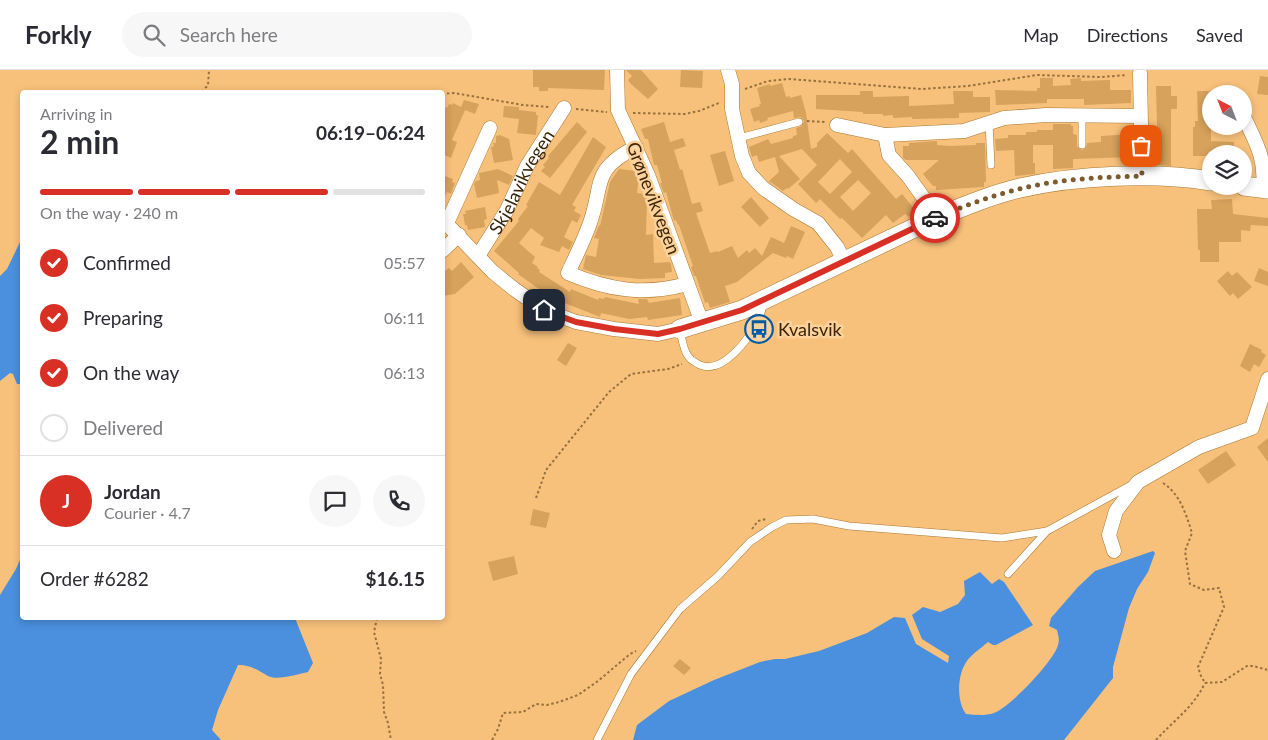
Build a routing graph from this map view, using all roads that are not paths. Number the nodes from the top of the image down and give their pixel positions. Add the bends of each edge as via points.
1 (617, 70) edge
2 (728, 70) edge
3 (1140, 73) road end
4 (564, 108) road end
5 (1140, 116) junction
6 (1082, 117) junction
7 (799, 122) road end
8 (989, 123) junction
9 (837, 124) road end
10 (490, 128) dead end
11 (1252, 134) edge
12 (885, 135) junction
13 (739, 138) junction
14 (1082, 145) dead end
15 (636, 147) junction
16 (991, 165) dead end
17 (1142, 176) junction
18 (1202, 180) edge
19 (1252, 187) edge
20 (1266, 189) edge
21 (934, 219) junction
22 (445, 221) edge
23 (459, 235) junction
24 (445, 248) edge
25 (478, 256) junction
26 (844, 261) junction
27 (687, 284) junction
28 (766, 298) junction
29 (702, 323) junction
30 (680, 329) junction
31 (1268, 378) edge
32 (1144, 478) junction
33 (1048, 531) junction
34 (1114, 551) dead end
35 (1008, 574) dead end
36 (597, 740) edge

1 - 15 street, Grønevikvegen via 618,110
2 - 13 street
3 - 5 street
4 - 25 street, Skjelavikvegen
5 - 6 street
5 - 17 street
6 - 8 street via 1004,118
6 - 14 lane
7 - 13 lane
8 - 12 street via 964,131
8 - 16 lane
9 - 12 street
10 - 22 street, Skjelavikvegen
11 - 20 street via 1261,152
12 - 21 street via 889,154 923,197
13 - 26 street via 749,173 763,188 818,223 838,247
15 - 27 street, Grønevikvegen
15 - 27 street via 623,153 602,173 591,222 568,272 590,282 624,289 660,290
17 - 18 main road, Skjelavikvegen
17 - 21 main road, Skjelavikvegen via 1038,185 990,197
19 - 20 main road
21 - 26 main road, Skjelavikvegen
22 - 23 street, Skjelavikvegen
23 - 24 street, Skjelavikvegen
23 - 25 street, Skjelavikvegen
25 - 30 street, Skjelavikvegen via 493,272 544,310 576,322 658,334
26 - 28 main road, Skjelavikvegen
27 - 29 street, Grønevikvegen
28 - 29 main road, Skjelavikvegen
28 - 30 lane via 758,320 729,359 716,366 691,361
29 - 30 main road, Skjelavikvegen
31 - 32 street via 1252,428 1200,447
32 - 33 lane
32 - 34 street via 1116,511 1109,535
33 - 35 lane
33 - 36 lane via 1002,538 849,526 813,519 786,520 772,526 750,542 680,609 631,674

